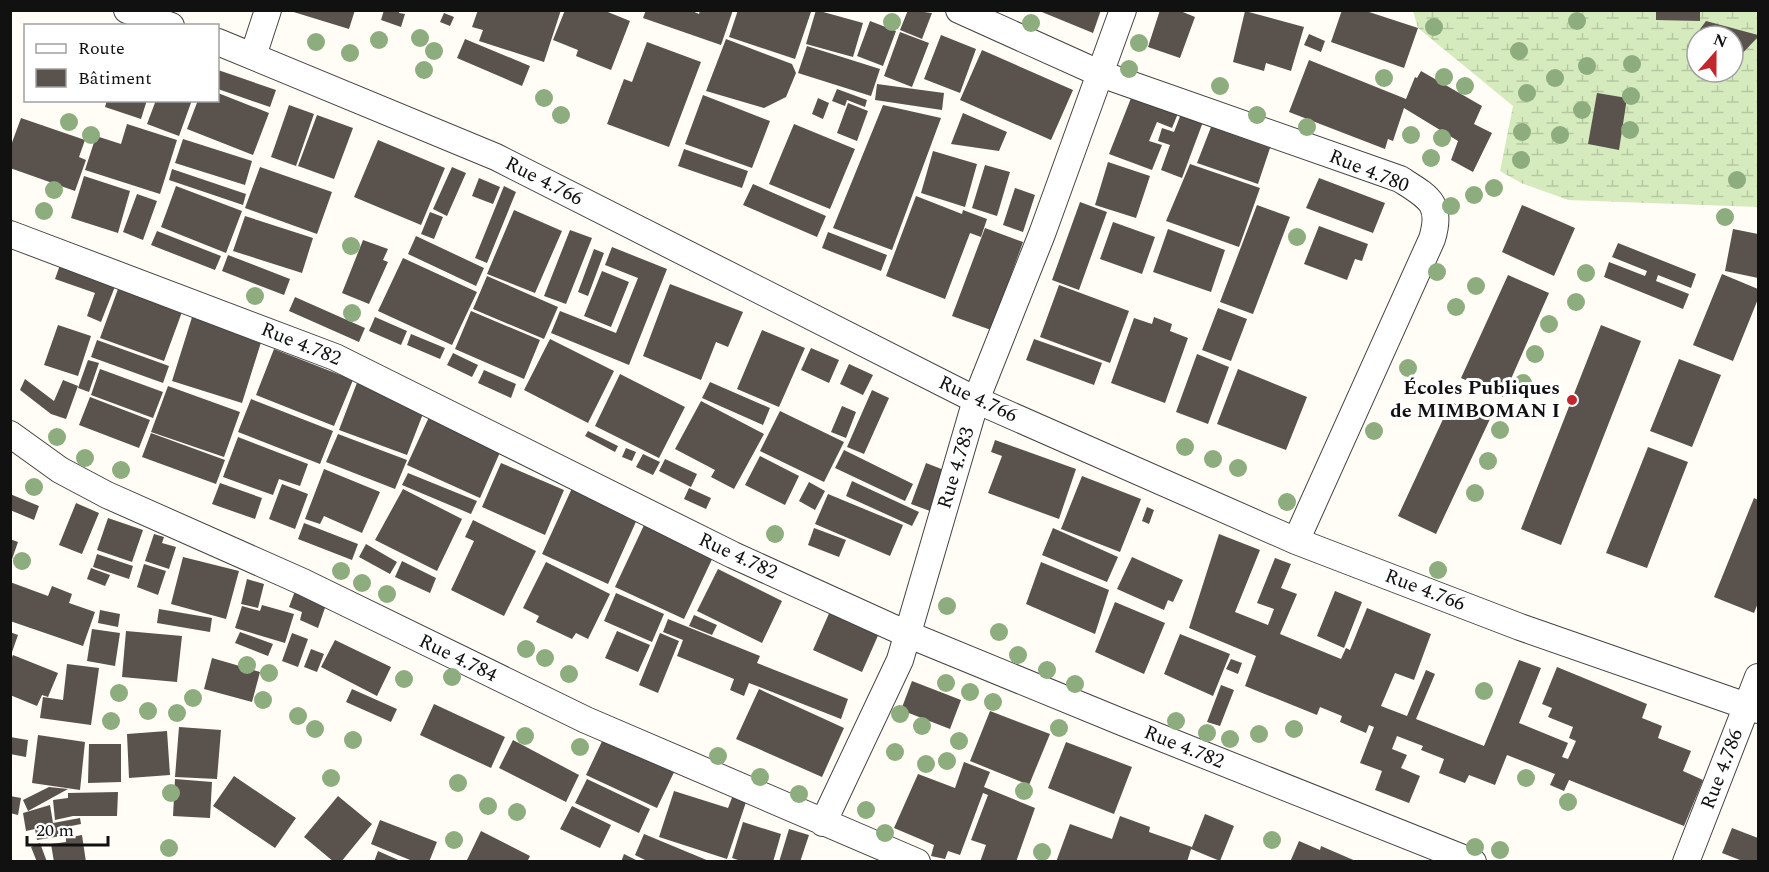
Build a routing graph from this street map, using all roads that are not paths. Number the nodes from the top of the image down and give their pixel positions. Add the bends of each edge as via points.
1 (127, 10) edge
2 (268, 10) edge
3 (959, 10) edge
4 (1123, 10) edge
5 (166, 24) edge
6 (219, 42) edge
7 (253, 56) junction
8 (1101, 74) junction
9 (10, 234) edge
10 (976, 400) junction
11 (10, 434) edge
12 (1296, 541) junction
13 (907, 634) junction
14 (1758, 677) edge
15 (1752, 708) edge
16 (823, 823) junction
17 (917, 861) edge
18 (1473, 861) edge
19 (1686, 861) edge

1 - 5 street
2 - 7 street
3 - 8 street, Rue 4.780
4 - 8 street, Rue 4.783
6 - 7 street, Rue 4.766
7 - 10 street, Rue 4.766 via 496,157
8 - 10 street, Rue 4.783
8 - 12 street, Rue 4.780 via 1400,179 1424,194 1436,208 1432,238
9 - 13 street, Rue 4.782 via 335,357 733,555
10 - 12 street, Rue 4.766
10 - 13 street, Rue 4.783
11 - 16 street, Rue 4.784 via 60,470 107,495 303,582 586,720
12 - 15 street, Rue 4.766 via 1520,627
13 - 16 street, Rue 4.783 via 900,660
13 - 18 street, Rue 4.782
14 - 15 street, Rue 4.786
15 - 19 street, Rue 4.786
16 - 17 street, Rue 4.784

